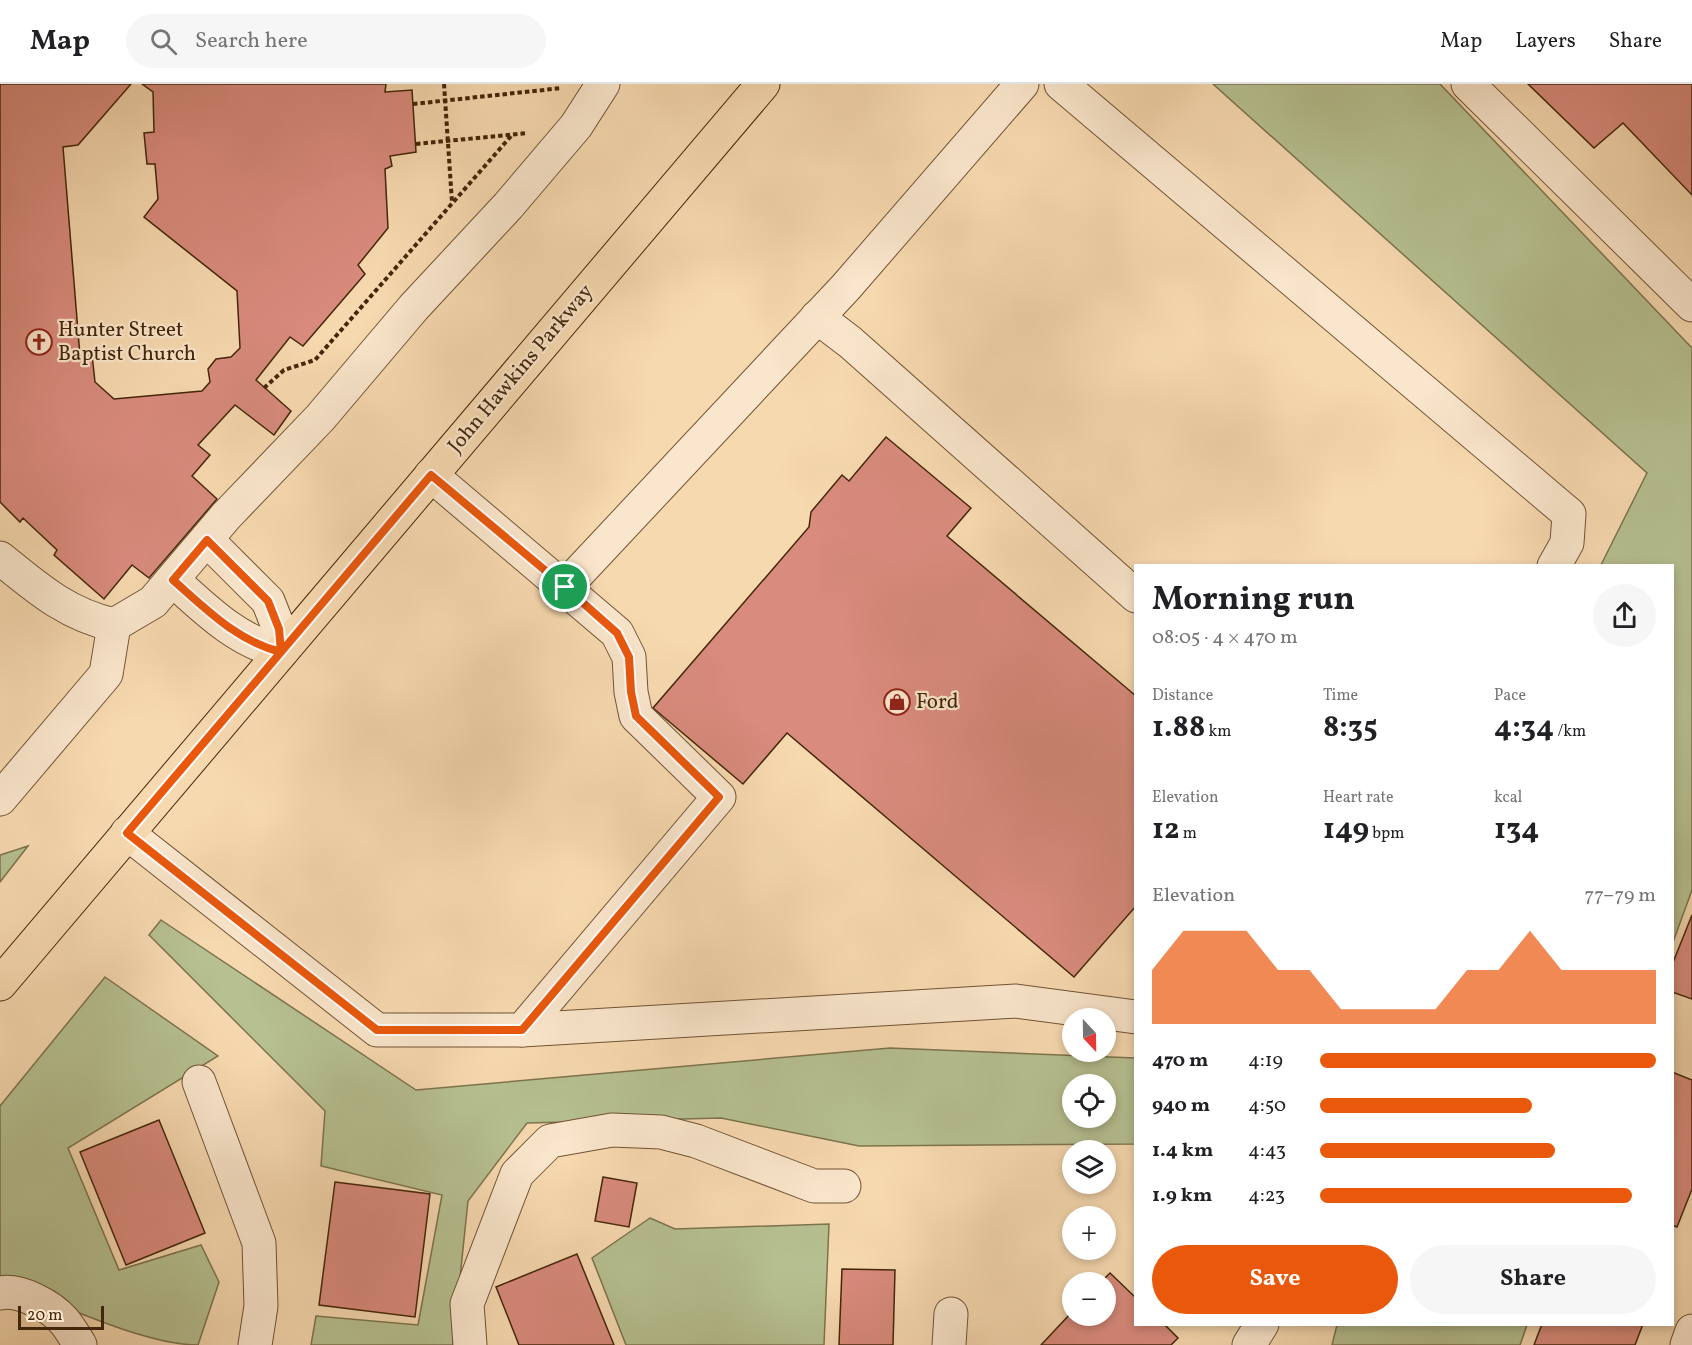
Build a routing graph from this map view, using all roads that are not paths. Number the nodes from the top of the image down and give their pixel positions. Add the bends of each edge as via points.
1 (763, 84) edge
2 (1022, 84) edge
3 (1061, 84) edge
4 (1468, 84) edge
5 (601, 87) edge
6 (1692, 305) edge
7 (818, 317) junction
8 (431, 475) junction
9 (207, 540) junction
10 (0, 558) edge
11 (1555, 564) edge
12 (173, 580) junction
13 (565, 587) junction
14 (1134, 594) edge
15 (114, 625) junction
16 (281, 652) junction
17 (0, 799) edge
18 (127, 833) junction
19 (0, 984) edge
20 (1134, 1017) edge
21 (522, 1030) junction
22 (199, 1082) dead end
23 (844, 1186) dead end
24 (0, 1293) edge
25 (1261, 1326) edge
26 (1692, 1331) edge
27 (80, 1345) edge
28 (255, 1345) edge
29 (470, 1345) edge
30 (1249, 1345) edge
31 (1687, 1345) edge

1 - 8 main road, John Hawkins Parkway
2 - 7 street
3 - 11 street via 1569,514 1568,543
4 - 6 street
5 - 9 street via 576,126 508,206
7 - 13 street
7 - 14 street
8 - 13 street
8 - 16 main road, John Hawkins Parkway
9 - 12 street
9 - 16 street via 268,601 279,629
10 - 15 street via 51,599 87,619
12 - 15 street via 153,602
12 - 16 street via 232,631 259,646
13 - 21 street via 617,633 629,657 636,716 719,797
15 - 17 street via 106,674
16 - 18 main road, John Hawkins Parkway
18 - 19 main road, John Hawkins Parkway
18 - 21 street via 377,1030
20 - 21 street via 1016,1000
22 - 28 street via 259,1243 261,1306
23 - 29 street via 814,1186 696,1141 661,1132 612,1130 550,1141 517,1174 467,1304
24 - 27 street via 6,1291 33,1299 63,1319
25 - 30 street
26 - 31 street

